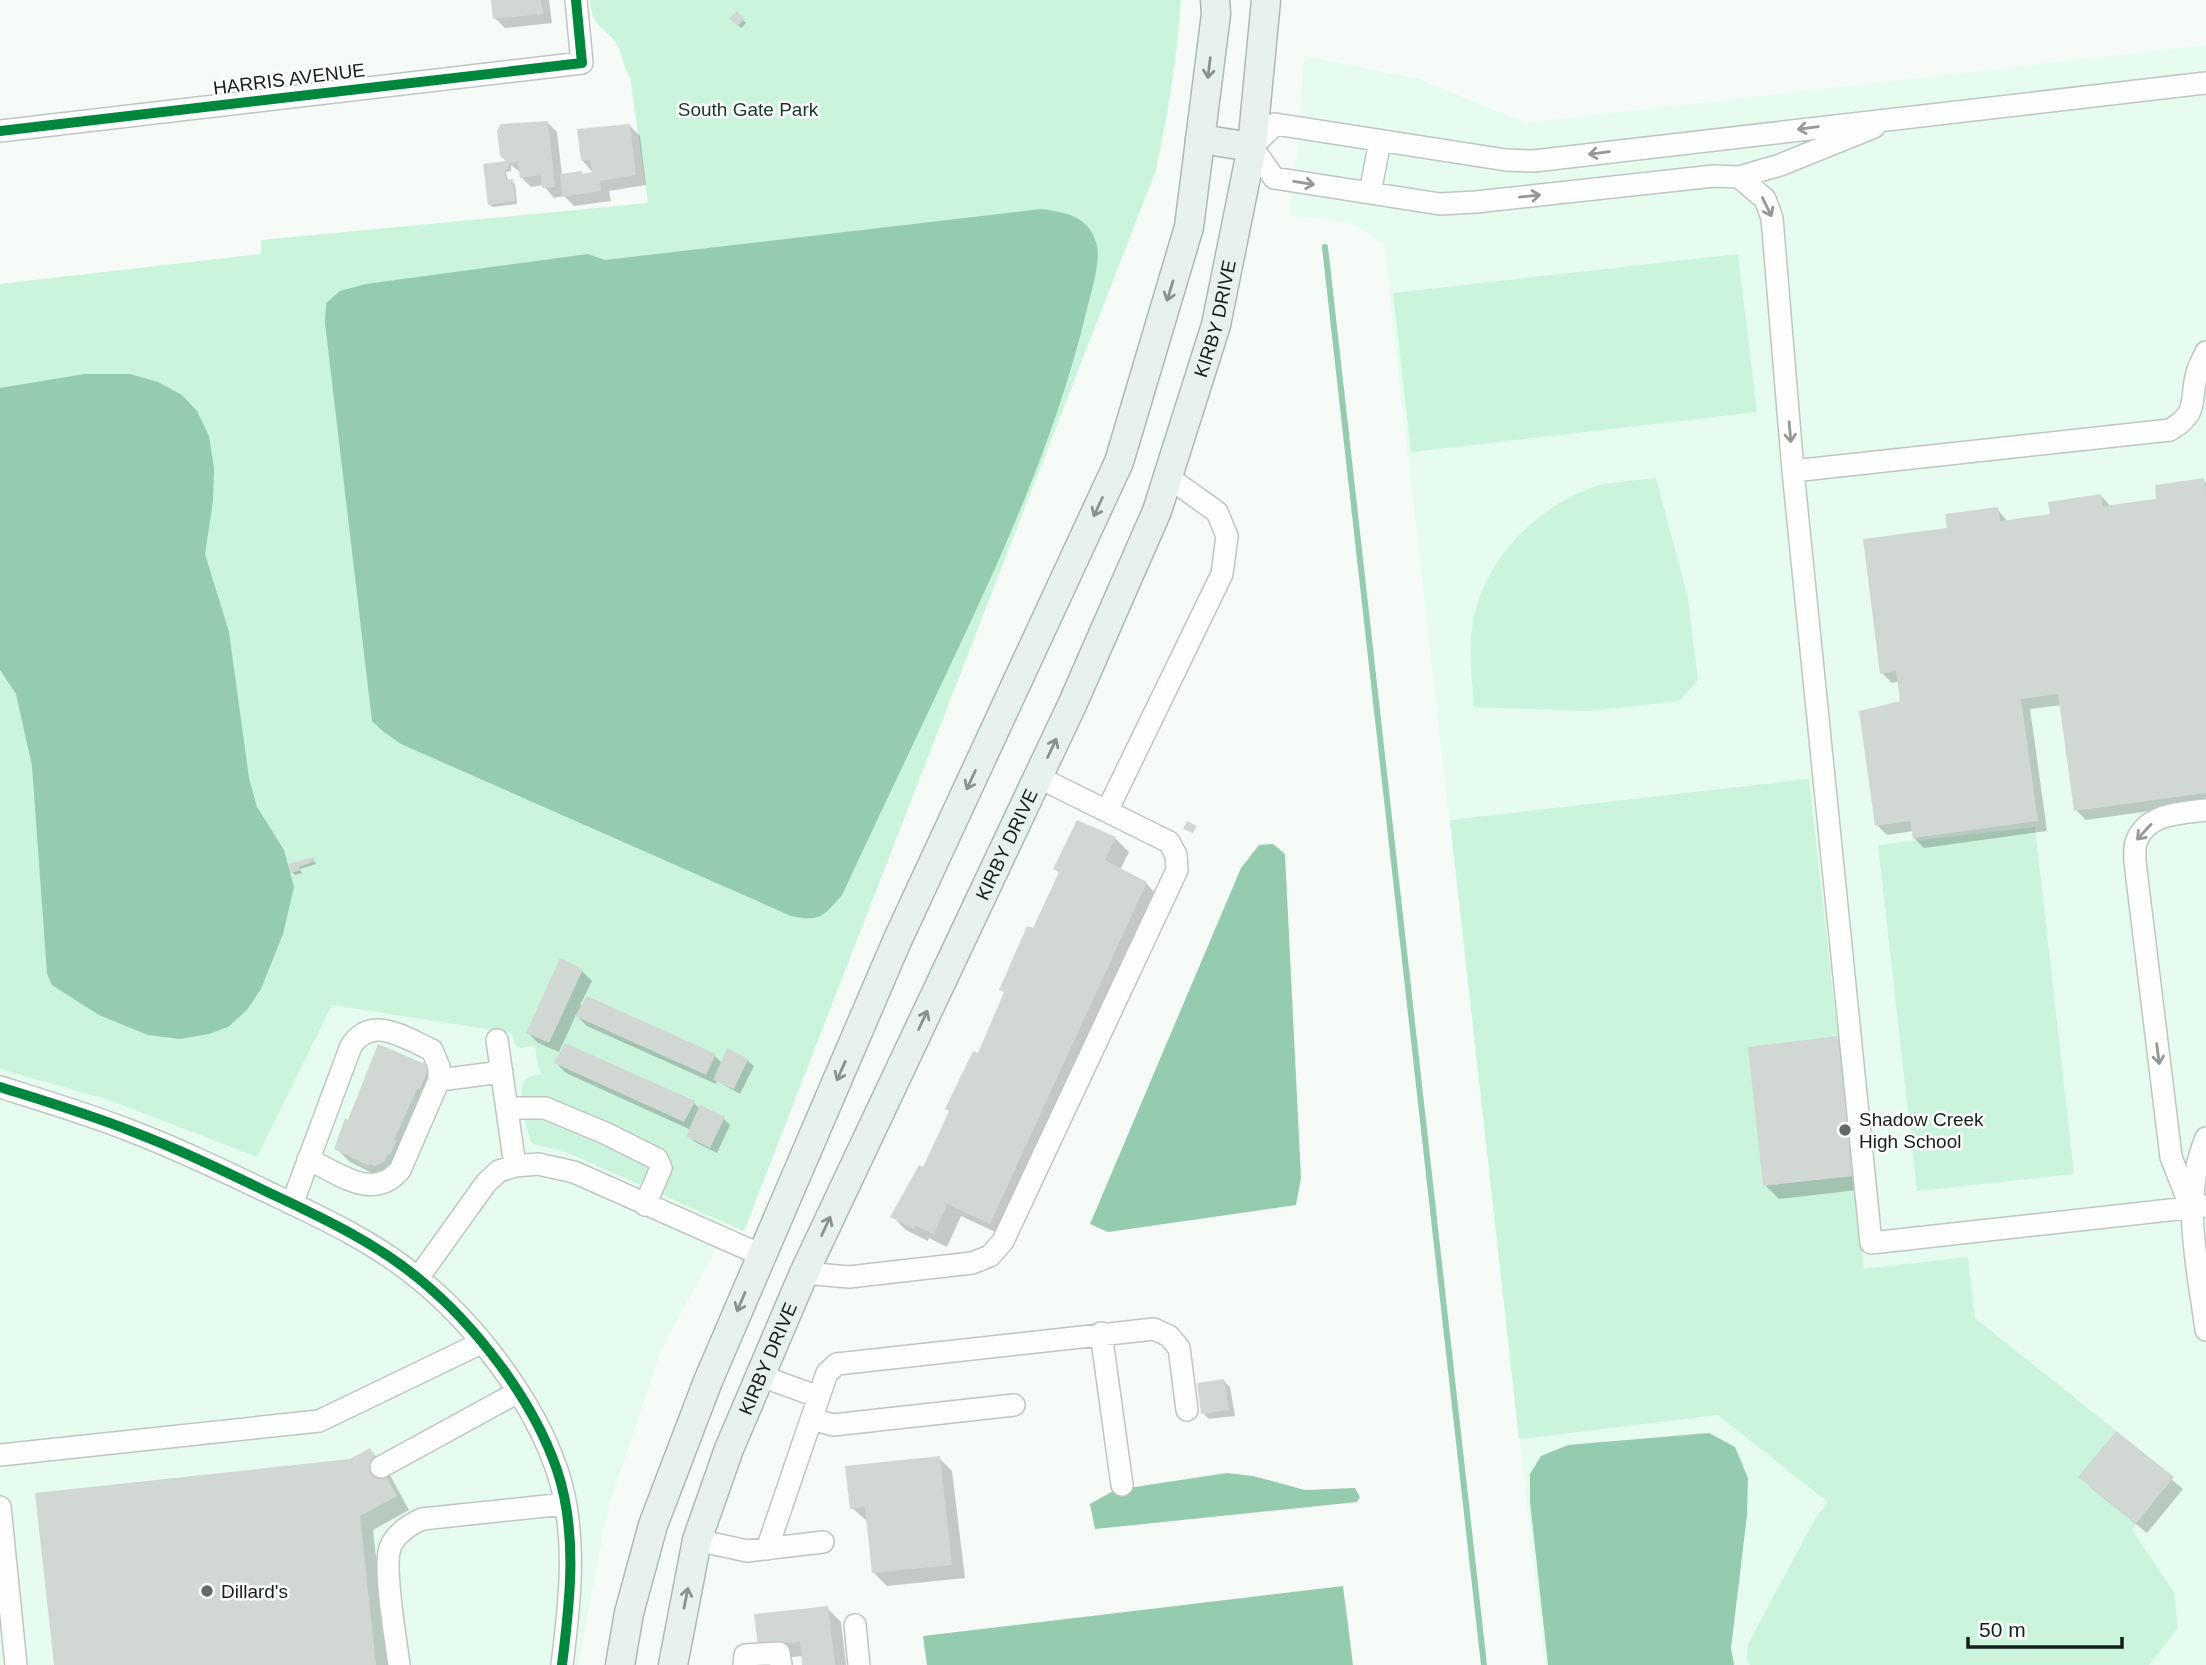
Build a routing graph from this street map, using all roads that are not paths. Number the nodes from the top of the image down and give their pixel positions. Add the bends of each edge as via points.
1 (576, 0) edge
2 (1216, 0) edge
3 (1266, 0) edge
4 (2206, 83) edge
5 (1900, 117) junction
6 (0, 131) edge
7 (1200, 139) junction
8 (1380, 141) junction
9 (1252, 147) junction
10 (1739, 177) junction
11 (1370, 193) junction
12 (2206, 352) edge
13 (1793, 471) junction
14 (1168, 477) junction
15 (1038, 777) junction
16 (2206, 810) edge
17 (1107, 811) junction
18 (497, 1040) dead end
19 (502, 1072) junction
20 (439, 1080) junction
21 (0, 1087) edge
22 (507, 1108) junction
23 (2206, 1138) edge
24 (308, 1159) junction
25 (515, 1166) junction
26 (292, 1204) junction
27 (645, 1205) junction
28 (2199, 1207) edge
29 (761, 1255) junction
30 (804, 1273) junction
31 (418, 1278) junction
32 (2206, 1330) edge
33 (1101, 1333) junction
34 (481, 1343) junction
35 (761, 1376) junction
36 (518, 1392) junction
37 (819, 1397) junction
38 (1014, 1405) dead end
39 (1187, 1410) dead end
40 (812, 1419) junction
41 (0, 1455) edge
42 (381, 1467) dead end
43 (1122, 1485) dead end
44 (565, 1504) junction
45 (0, 1507) edge
46 (653, 1525) junction
47 (698, 1540) junction
48 (823, 1542) dead end
49 (767, 1549) junction
50 (855, 1626) dead end
51 (16, 1665) edge
52 (399, 1665) edge
53 (562, 1665) edge
54 (620, 1665) edge
55 (673, 1665) edge
56 (744, 1665) edge
57 (781, 1665) edge
58 (859, 1665) edge

1 - 6 street, HARRIS AVENUE via 582,63
2 -> 7 main road
3 - 9 main road, KIRBY DRIVE
4 - 5 street
5 -> 8 street via 1534,161
5 - 10 street
7 - 9 main road
7 -> 29 main road via 1189,227 1119,462 897,941
8 - 9 street via 1275,124
8 - 11 street
9 -> 11 street via 1274,178
9 - 14 main road, KIRBY DRIVE via 1216,325
11 -> 10 street via 1440,204
10 -> 13 street via 1765,199 1773,218
12 - 13 street via 2186,421 2170,430
13 - 28 street via 1871,1243
15 -> 14 main road, KIRBY DRIVE via 1157,512
14 - 17 street via 1217,512 1227,536 1222,573
15 - 17 street
30 -> 15 main road, KIRBY DRIVE
16 -> 28 street via 2166,815 2147,825 2135,851 2171,1157
17 - 30 street via 1169,842 1177,870 1003,1241 990,1256 972,1263 849,1277
18 - 19 street
19 - 20 street
19 - 22 street
20 - 24 street via 400,1170 383,1184 361,1184
20 - 24 street via 432,1050 390,1031 367,1031 357,1037
21 - 26 street via 132,1131
22 - 25 street
22 - 27 street via 545,1108 657,1159 661,1168
23 - 28 street via 2197,1159
24 - 26 street
25 - 27 street via 538,1164 574,1172
25 - 31 street via 486,1182
26 - 31 street
27 - 29 street
28 - 32 street
29 - 30 main road
29 -> 46 main road
30 - 35 main road, KIRBY DRIVE
31 - 34 street
33 - 37 street via 836,1364 827,1373
33 - 39 street via 1154,1329 1169,1336 1179,1348
33 - 43 street
34 - 36 street
34 - 41 street via 319,1421
35 - 37 street
35 - 47 main road, KIRBY DRIVE
36 - 42 street
36 - 44 street via 557,1471
37 - 40 street
38 - 40 street via 834,1425
40 - 49 street
44 - 52 street via 422,1519 408,1525 390,1547 387,1564
44 - 53 street via 570,1559
45 - 51 street
46 - 47 main road
46 - 54 main road
47 - 49 street via 747,1551
55 -> 47 main road, KIRBY DRIVE
48 - 49 street
50 - 58 street
56 - 57 street via 745,1655 779,1653

